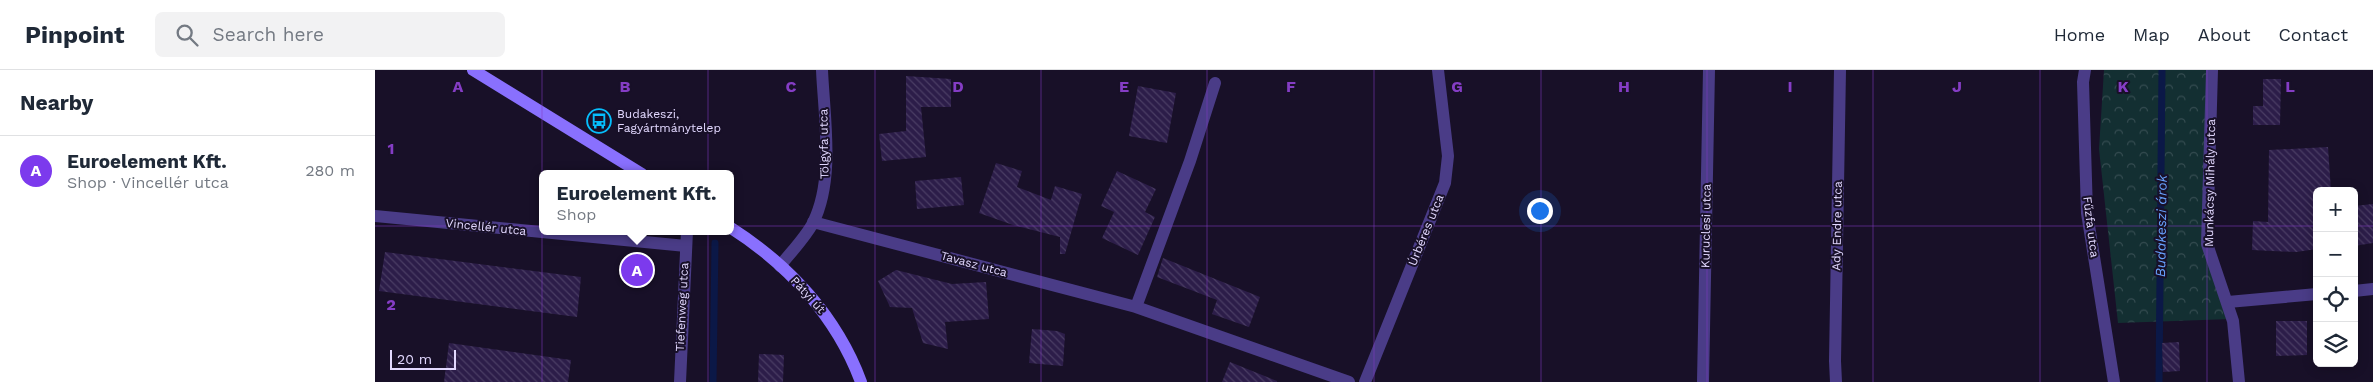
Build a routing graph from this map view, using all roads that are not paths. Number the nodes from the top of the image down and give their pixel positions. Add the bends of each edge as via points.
1 (473, 70) edge
2 (821, 70) edge
3 (1438, 70) edge
4 (1709, 70) edge
5 (1840, 70) edge
6 (2085, 70) edge
7 (2212, 70) edge
8 (1215, 84) dead end
9 (636, 170) edge
10 (375, 216) edge
11 (813, 222) junction
12 (734, 230) edge
13 (539, 232) edge
14 (572, 235) edge
15 (687, 235) edge
16 (686, 246) junction
17 (780, 266) junction
18 (2373, 289) edge
19 (2358, 291) edge
20 (2313, 294) edge
21 (2228, 302) junction
22 (1136, 306) junction
23 (679, 382) edge
24 (861, 382) edge
25 (1349, 382) edge
26 (1365, 382) edge
27 (1703, 382) edge
28 (1836, 382) edge
29 (2114, 382) edge
30 (2239, 382) edge

1 - 9 main road
2 - 11 street, Tölgyfa utca via 825,171 822,199
3 - 26 street, Úrbéres utca via 1448,156 1445,182
4 - 27 street, Kuruclesi utca
5 - 28 street, Ady Endre utca
6 - 29 street, Fűzfa utca via 2087,214
7 - 21 street, Munkácsy Mihály utca via 2207,244
8 - 22 street
10 - 13 street, Vincellér utca
11 - 17 street, Tölgyfa utca
11 - 22 street, Tavasz utca
12 - 17 main road, Pátyi út
14 - 16 street, Vincellér utca
15 - 16 street, Tiefenweg utca
16 - 23 street, Tiefenweg utca
17 - 24 main road, Pátyi út via 828,318
18 - 19 street
20 - 21 street
21 - 30 street, Munkácsy Mihály utca via 2236,337
22 - 25 street, Tavasz utca

